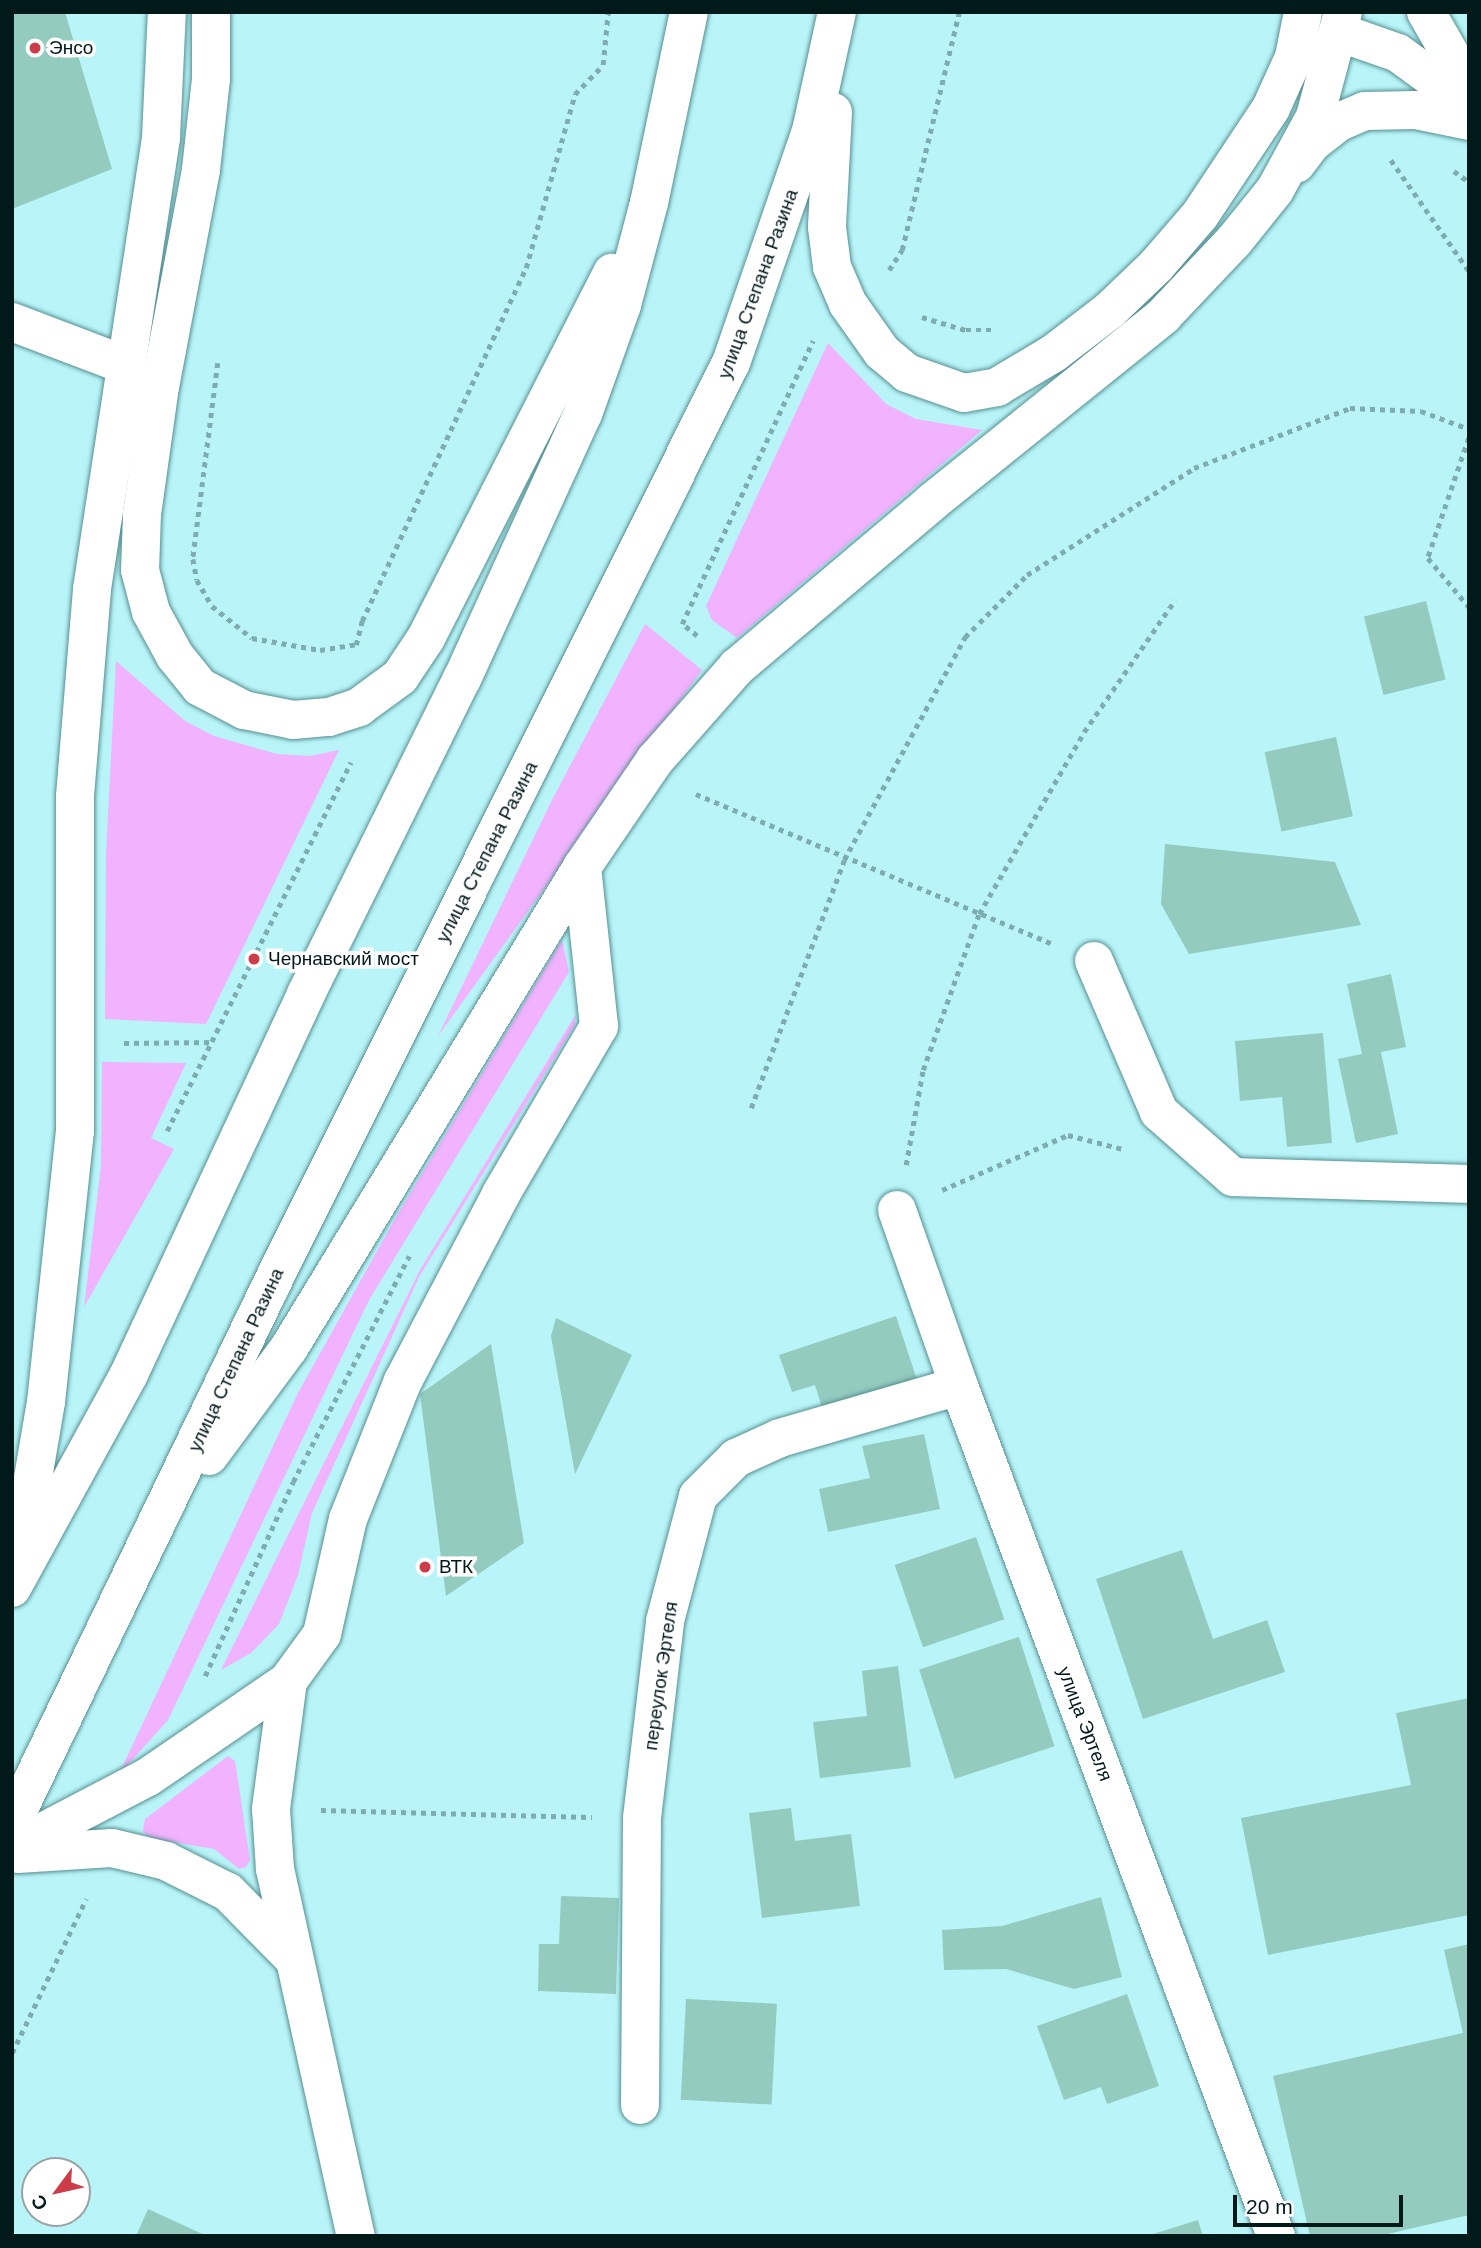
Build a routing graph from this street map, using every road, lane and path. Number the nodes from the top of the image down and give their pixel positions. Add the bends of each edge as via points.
1 (167, 12) edge
2 (211, 12) edge
3 (608, 12) edge
4 (838, 12) edge
5 (959, 12) edge
6 (1426, 12) edge
7 (1302, 19) edge
8 (1342, 23) edge
9 (687, 29) edge
10 (1469, 87) edge
11 (1469, 105) edge
12 (1469, 121) edge
13 (1387, 154) dead end
14 (1275, 190) junction
15 (649, 203) junction
16 (1469, 271) edge
17 (887, 273) dead end
18 (915, 314) dead end
19 (12, 322) edge
20 (999, 328) dead end
21 (815, 336) dead end
22 (219, 356) dead end
23 (125, 365) junction
24 (1469, 429) edge
25 (1469, 438) edge
26 (1175, 600) dead end
27 (1469, 607) edge
28 (682, 624) dead end
29 (356, 751) dead end
30 (696, 794) dead end
31 (844, 860) junction
32 (582, 867) junction
33 (979, 914) junction
34 (1094, 961) joint
35 (214, 1042) junction
36 (118, 1043) dead end
37 (751, 1108) dead end
38 (167, 1131) dead end
39 (1131, 1151) dead end
40 (1469, 1184) edge
41 (897, 1210) junction
42 (958, 1386) junction
43 (162, 1520) junction
44 (13, 1585) edge
45 (288, 1681) junction
46 (271, 1809) junction
47 (642, 1818) junction
48 (12, 1823) edge
49 (12, 1848) edge
50 (12, 1855) edge
51 (92, 1890) dead end
52 (293, 1958) junction
53 (12, 2053) edge
54 (640, 2105) dead end
55 (356, 2236) edge
56 (1276, 2236) edge

1 - 23 main road via 161,137
2 - 15 main road via 211,79 201,170 160,386 142,514 140,570 151,612 175,656 200,687 244,710 293,720 329,717 359,707 400,677 426,638
3 - 22 path via 603,65 575,94 526,268 362,621 357,644 320,650 252,638 212,606 197,580 193,559
4 - 7 main road via 827,227 832,267 848,304 882,352 907,373 964,393 997,387 1054,354 1156,266 1237,166 1294,57
4 - 43 main road, улица Степана Разина via 811,131 731,363 275,1277
5 - 17 path via 902,250
6 - 10 main road
7 - 8 main road
8 - 11 main road via 1415,62
8 - 14 main road via 1315,117
9 - 15 main road
12 - 14 main road via 1403,109 1365,111 1339,122 1312,143
13 - 16 path
14 - 32 main road via 1163,316 922,510 737,667 655,760
15 - 44 main road via 622,305 592,390 530,533 306,994 130,1374
18 - 20 path via 966,330
19 - 23 main road
21 - 28 path
23 - 44 main road via 92,589 75,796 75,1131 46,1402
24 - 31 path via 1421,411 1350,408 1194,468 1027,575 965,637
25 - 27 path via 1428,558
26 - 33 path via 1084,732
29 - 35 path
30 - 31 path
31 - 33 path
31 - 37 path
32 - 43 main road via 289,1348
32 - 45 main road via 599,1026 500,1195 403,1381 348,1519 321,1634
33 - 34 path
33 - 41 path via 923,1070
34 - 40 main road via 1159,1112 1233,1177
35 - 36 path
35 - 38 path
39 - 41 path via 1068,1135
41 - 42 main road, улица Эртеля
42 - 47 main road, переулок Эртеля via 780,1438 736,1458 698,1496 665,1622
42 - 56 main road, улица Эртеля
43 - 48 main road, улица Степана Разина
45 - 46 main road
45 - 49 main road via 148,1777
46 - 47 path
46 - 52 main road via 275,1869
47 - 54 main road, переулок Эртеля
50 - 52 main road via 113,1848 166,1861 228,1892
51 - 53 path
52 - 55 main road

